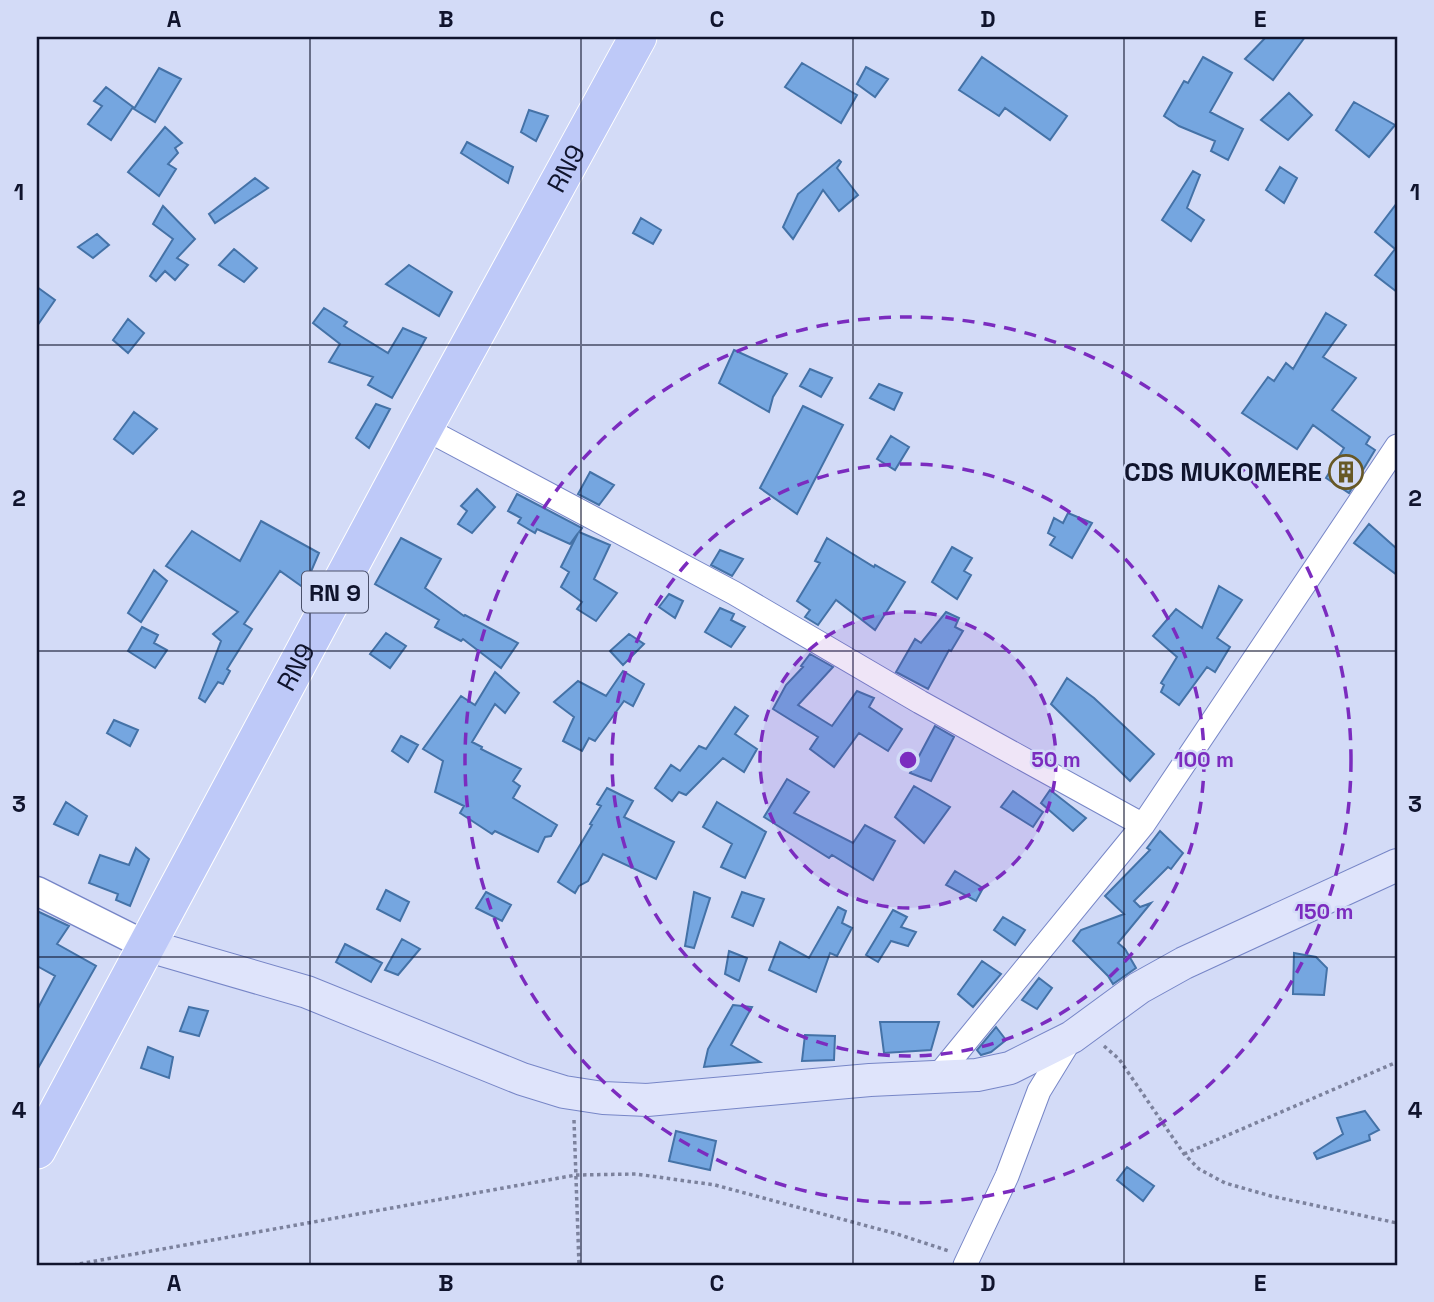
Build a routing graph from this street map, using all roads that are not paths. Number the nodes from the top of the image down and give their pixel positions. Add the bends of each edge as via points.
1 (638, 37) edge
2 (424, 428) junction
3 (1397, 446) edge
4 (1143, 825) junction
5 (1397, 865) edge
6 (37, 891) edge
7 (145, 945) junction
8 (1072, 1037) junction
9 (936, 1078) junction
10 (37, 1150) edge
11 (967, 1261) edge

1 - 2 main road, RN9 / RN 9
2 - 4 street via 734,593
2 - 7 main road, RN9 / RN 9
3 - 4 street
4 - 9 street
5 - 8 main road via 1184,963 1139,988
6 - 7 street
7 - 9 main road via 307,992 522,1079 581,1095 647,1100
7 - 10 main road, RN9 / RN 9
8 - 9 main road via 1010,1068
8 - 11 street via 1038,1091 1007,1176

